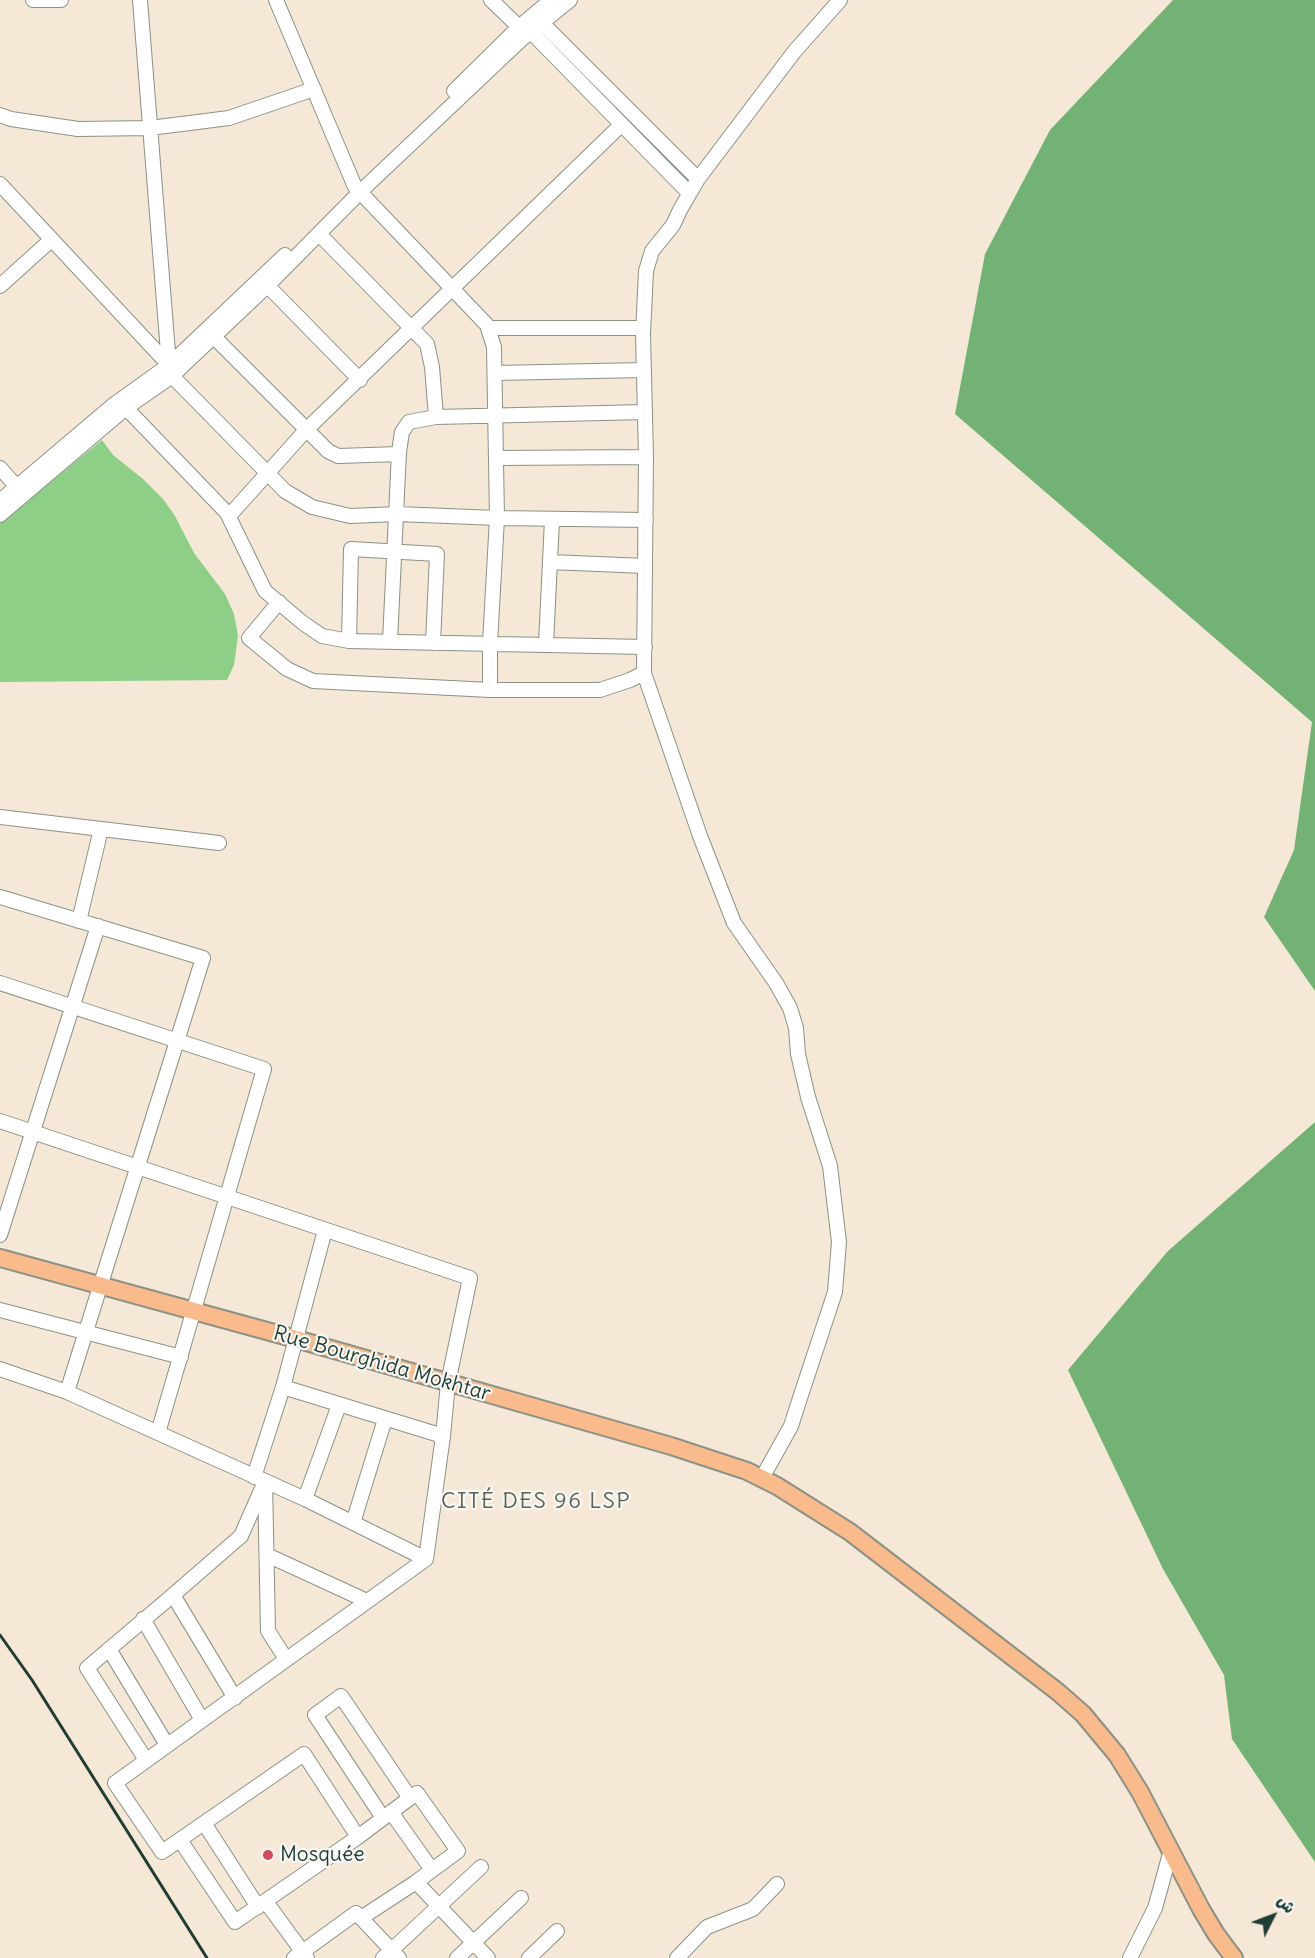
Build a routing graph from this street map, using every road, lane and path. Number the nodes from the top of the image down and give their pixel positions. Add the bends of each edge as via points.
1 (33, 0) edge
2 (61, 0) edge
3 (140, 0) edge
4 (276, 0) edge
5 (491, 0) edge
6 (527, 0) edge
7 (551, 0) edge
8 (570, 0) edge
9 (819, 0) edge
10 (840, 0) edge
11 (829, 10) junction
12 (540, 17) junction
13 (525, 30) junction
14 (314, 89) junction
15 (0, 116) edge
16 (621, 125) junction
17 (150, 128) junction
18 (698, 179) junction
19 (0, 184) edge
20 (358, 190) junction
21 (689, 193) junction
22 (319, 234) junction
23 (51, 240) junction
24 (2, 279) edge
25 (264, 282) junction
26 (452, 288) junction
27 (488, 328) junction
28 (643, 328) junction
29 (412, 329) junction
30 (214, 337) junction
31 (644, 370) junction
32 (170, 371) junction
33 (495, 373) junction
34 (360, 380) junction
35 (126, 408) junction
36 (645, 412) junction
37 (496, 416) junction
38 (436, 417) junction
39 (307, 429) junction
40 (399, 454) junction
41 (646, 457) junction
42 (496, 458) junction
43 (0, 468) edge
44 (268, 474) junction
45 (17, 487) junction
46 (0, 501) edge
47 (397, 514) junction
48 (0, 515) edge
49 (230, 516) junction
50 (497, 519) junction
51 (552, 520) junction
52 (646, 520) junction
53 (395, 552) junction
54 (550, 562) junction
55 (645, 566) junction
56 (279, 602) junction
57 (349, 641) junction
58 (390, 641) junction
59 (433, 643) junction
60 (490, 643) junction
61 (546, 644) junction
62 (645, 647) junction
63 (644, 673) junction
64 (490, 690) junction
65 (0, 817) edge
66 (101, 829) junction
67 (219, 843) dead end
68 (0, 897) edge
69 (79, 921) junction
70 (98, 926) junction
71 (0, 983) edge
72 (73, 1007) junction
73 (177, 1041) junction
74 (0, 1121) edge
75 (33, 1132) junction
76 (138, 1167) junction
77 (227, 1197) junction
78 (325, 1230) junction
79 (0, 1235) edge
80 (0, 1258) edge
81 (101, 1287) junction
82 (0, 1310) edge
83 (194, 1312) junction
84 (85, 1332) junction
85 (296, 1339) junction
86 (181, 1357) junction
87 (0, 1369) edge
88 (448, 1383) junction
89 (283, 1387) junction
90 (67, 1392) junction
91 (339, 1405) junction
92 (385, 1419) junction
93 (158, 1433) junction
94 (443, 1436) junction
95 (762, 1478) junction
96 (259, 1479) junction
97 (305, 1499) junction
98 (353, 1523) junction
99 (267, 1555) junction
100 (426, 1559) junction
101 (173, 1595) junction
102 (367, 1601) junction
103 (143, 1619) junction
104 (109, 1649) junction
105 (286, 1659) junction
106 (235, 1698) junction
107 (202, 1720) junction
108 (167, 1745) junction
109 (146, 1760) junction
110 (410, 1798) junction
111 (387, 1815) junction
112 (204, 1823) junction
113 (358, 1837) junction
114 (180, 1840) junction
115 (1171, 1850) junction
116 (481, 1867) dead end
117 (432, 1870) junction
118 (416, 1882) junction
119 (777, 1884) dead end
120 (521, 1898) dead end
121 (262, 1905) junction
122 (439, 1905) junction
123 (361, 1918) junction
124 (557, 1931) dead end
125 (473, 1942) junction
126 (391, 1955) edge
127 (301, 1956) edge
128 (456, 1958) edge
129 (488, 1958) edge
130 (529, 1958) edge
131 (677, 1958) edge
132 (1130, 1958) edge
133 (1234, 1958) edge

1 - 2 street
3 - 17 street
4 - 14 street
5 - 13 street
6 - 12 street
7 - 12 street
8 - 12 street
9 - 11 street
10 - 11 street
11 - 18 street
12 - 13 street
12 - 18 street
13 - 16 street
13 - 20 street
14 - 17 street via 229,118
14 - 20 street
15 - 17 street via 78,129
16 - 21 street
16 - 26 street
17 - 32 street
18 - 21 street
19 - 23 street
20 - 22 street
20 - 25 street
20 - 26 street
21 - 28 street via 673,225 648,260
22 - 25 street
22 - 29 street
23 - 24 street
23 - 32 street
25 - 30 street
25 - 32 street
25 - 34 street
26 - 27 street
26 - 29 street
27 - 28 street
27 - 33 street via 494,347
28 - 31 street
29 - 34 street
29 - 38 street via 430,351
30 - 32 street
30 - 39 street
31 - 33 street
31 - 36 street
32 - 35 street
32 - 44 street
32 - 45 street via 112,406
33 - 37 street
34 - 39 street
35 - 48 street
35 - 49 street
36 - 37 street
36 - 41 street
37 - 38 street
37 - 42 street
38 - 40 street via 409,422 402,432
39 - 40 street via 338,456
39 - 44 street
40 - 47 street
41 - 42 street
41 - 52 street
42 - 50 street
43 - 45 street
44 - 47 street via 285,491 312,507 350,516
44 - 49 street
45 - 46 street
47 - 50 street
47 - 53 street
49 - 56 street via 265,591
50 - 51 street
50 - 60 street
51 - 52 street
51 - 54 street
52 - 55 street
53 - 57 street via 351,549
53 - 58 street
53 - 59 street via 437,554
54 - 55 street
54 - 61 street
55 - 62 street
56 - 57 street via 322,636
56 - 64 street via 249,638 287,669 313,681
57 - 58 street
58 - 59 street
59 - 60 street
60 - 61 street
60 - 64 street
61 - 62 street
62 - 63 street
63 - 64 street via 600,690
63 - 95 street via 734,923 790,1008 808,1097 830,1166 839,1242 835,1292 791,1426
65 - 66 street
66 - 67 street
66 - 69 street
68 - 69 street
69 - 70 street
70 - 72 street
70 - 73 street via 204,958
71 - 72 street
72 - 73 street
72 - 75 street
73 - 76 street
73 - 77 street via 264,1069
74 - 75 street
75 - 76 street
75 - 79 street
76 - 77 street
76 - 81 street
77 - 78 street
77 - 83 street
78 - 85 street
78 - 88 street via 470,1278
80 - 81 main road, Rue Bourghida Mokhtar
81 - 83 main road, Rue Bourghida Mokhtar
81 - 84 street
82 - 84 street
83 - 85 main road, Rue Bourghida Mokhtar
83 - 86 street
84 - 86 street
84 - 90 street
85 - 88 main road, Rue Bourghida Mokhtar
85 - 89 street
86 - 93 street
87 - 90 street
88 - 94 street
88 - 95 main road, Rue Bourghida Mokhtar via 671,1446
89 - 91 street
89 - 96 street
90 - 93 street
91 - 92 street
91 - 97 street
92 - 94 street
92 - 98 street
93 - 96 street
94 - 100 street
95 - 115 main road, Rue Bourghida Mokhtar via 850,1532 1083,1714 1118,1755
96 - 97 street
96 - 99 street
96 - 101 street via 241,1536
97 - 98 street
98 - 100 street
99 - 102 street
99 - 105 street via 268,1631
100 - 102 street
101 - 103 street
101 - 106 street
102 - 105 street
103 - 104 street
103 - 107 street
104 - 108 street
104 - 109 street via 87,1668
105 - 106 street
106 - 107 street
107 - 108 street
108 - 109 street
109 - 114 street via 114,1783 162,1852
110 - 111 street
110 - 111 street via 341,1696 315,1715
110 - 117 street via 417,1793 458,1851
111 - 113 street
111 - 117 street
112 - 113 street via 304,1754
112 - 114 street
112 - 121 street
113 - 121 street
114 - 121 street via 235,1922
115 - 132 street via 1155,1908
115 - 133 main road, Rue Bourghida Mokhtar via 1211,1926
116 - 122 street
117 - 118 street
118 - 122 street
118 - 123 street
119 - 131 street via 753,1909 707,1927
120 - 125 street
121 - 127 street
122 - 125 street
122 - 126 street
123 - 126 street
123 - 127 street via 356,1913
124 - 130 street
125 - 128 street
125 - 129 street

